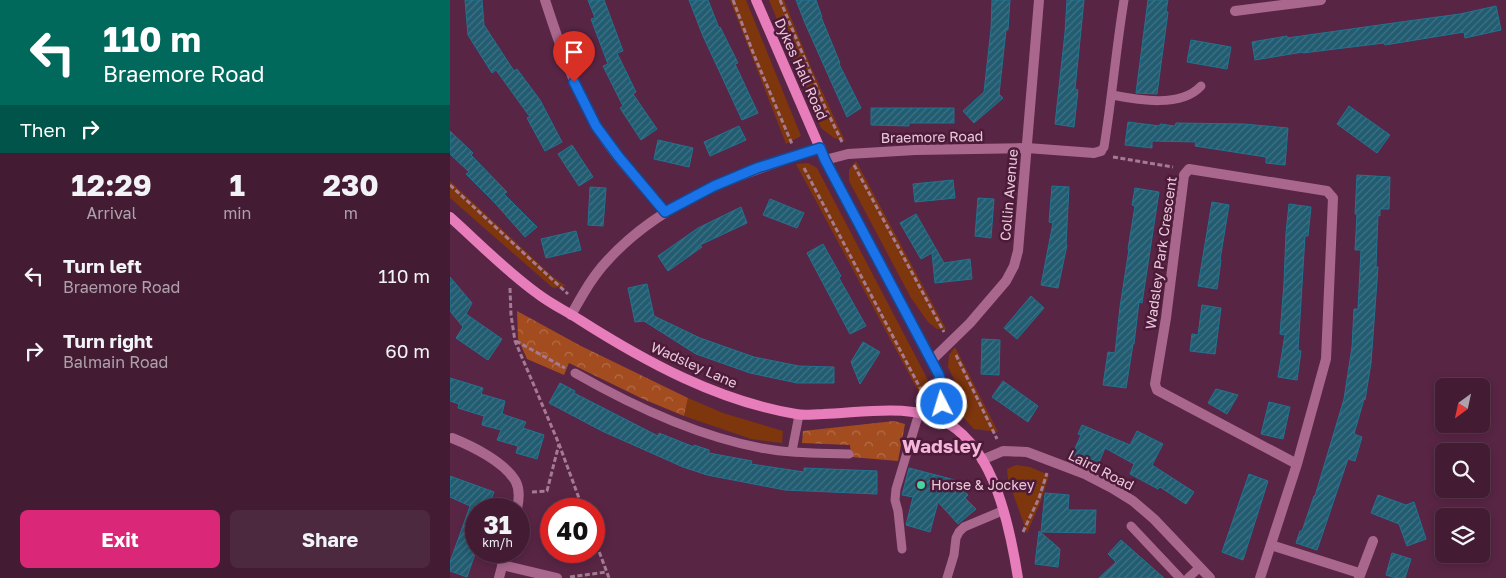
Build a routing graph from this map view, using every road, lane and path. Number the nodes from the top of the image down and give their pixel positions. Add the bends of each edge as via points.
1 (545, 0) edge
2 (733, 0) edge
3 (756, 0) edge
4 (780, 0) edge
5 (1039, 0) edge
6 (1124, 0) edge
7 (1321, 0) edge
8 (1235, 11) dead end
9 (1201, 86) dead end
10 (1112, 95) junction
11 (820, 148) junction
12 (1027, 148) junction
13 (1101, 152) junction
14 (848, 154) junction
15 (797, 155) junction
16 (825, 160) junction
17 (1189, 169) junction
18 (450, 185) edge
19 (665, 212) junction
20 (450, 217) edge
21 (510, 273) junction
22 (578, 303) junction
23 (571, 315) junction
24 (515, 341) junction
25 (950, 342) junction
26 (932, 360) junction
27 (575, 373) joint
28 (919, 413) junction
29 (800, 415) junction
30 (935, 417) junction
31 (452, 438) dead end
32 (559, 444) junction
33 (1002, 451) junction
34 (792, 452) junction
35 (849, 454) dead end
36 (982, 460) junction
37 (1051, 461) junction
38 (1297, 464) junction
39 (547, 491) dead end
40 (518, 498) edge
41 (579, 498) edge
42 (1002, 511) junction
43 (1131, 526) dead end
44 (1373, 541) dead end
45 (1271, 545) junction
46 (902, 549) dead end
47 (1014, 556) junction
48 (603, 563) edge
49 (502, 565) joint
50 (1200, 567) junction
51 (606, 572) junction
52 (1359, 576) edge
53 (499, 578) edge
54 (557, 578) edge
55 (562, 578) edge
56 (608, 578) edge
57 (947, 578) edge
58 (1018, 578) edge
59 (1180, 578) edge
60 (1188, 578) edge
61 (1210, 578) edge
62 (1260, 578) edge

1 - 19 street via 564,57 596,126
2 - 15 path
3 - 11 street, Dykes Hall Road
4 - 14 path
5 - 12 street, Collin Avenue
6 - 10 lane
7 - 8 street
9 - 10 lane via 1195,93 1182,98 1142,101
10 - 13 lane
11 - 15 street
11 - 16 street, Dykes Hall Road
12 - 13 street, Braemore Road
12 - 14 street, Braemore Road
12 - 25 street, Collin Avenue via 1014,266 970,324
13 - 17 path via 1110,157
14 - 16 street, Braemore Road
14 - 25 path
15 - 19 street via 714,186
15 - 30 path
16 - 26 street, Dykes Hall Road
17 - 38 street, Wadsley Park Crescent via 1184,175 1155,384 1157,390
17 - 38 street, Wadsley Park Crescent via 1327,191 1332,198 1326,359
18 - 22 path
19 - 22 street via 607,261
20 - 21 street, Wadsley Lane
21 - 23 street, Wadsley Lane
21 - 24 path
22 - 23 street
23 - 29 street, Wadsley Lane via 704,388 769,409
24 - 27 path
24 - 32 path
25 - 26 street, Collin Avenue
25 - 33 path
26 - 30 street, Dykes Hall Road via 942,389 942,404
27 - 34 lane via 687,426 761,448
28 - 29 street, Wadsley Lane via 876,410
28 - 30 street, Wadsley Lane
28 - 46 lane via 896,490
29 - 34 lane
30 - 36 street, Wadsley Lane via 960,432
31 - 40 street via 488,456 510,474 516,483
32 - 39 path
32 - 41 path
33 - 36 street, Laird Road
33 - 37 street, Laird Road via 1027,452
34 - 35 lane
36 - 42 street, Wadsley Lane
37 - 47 path via 1040,498
37 - 50 street, Laird Road via 1085,474 1133,502
38 - 45 street, Wadsley Park Crescent
42 - 47 street, Wadsley Lane
42 - 57 lane via 959,532
43 - 59 lane
44 - 52 street
45 - 52 street
45 - 62 street, Wadsley Park Crescent
47 - 58 street, Wadsley Lane
48 - 51 path
49 - 53 street
49 - 54 street
50 - 60 lane
50 - 61 street, Laird Road
51 - 55 path
51 - 56 path

